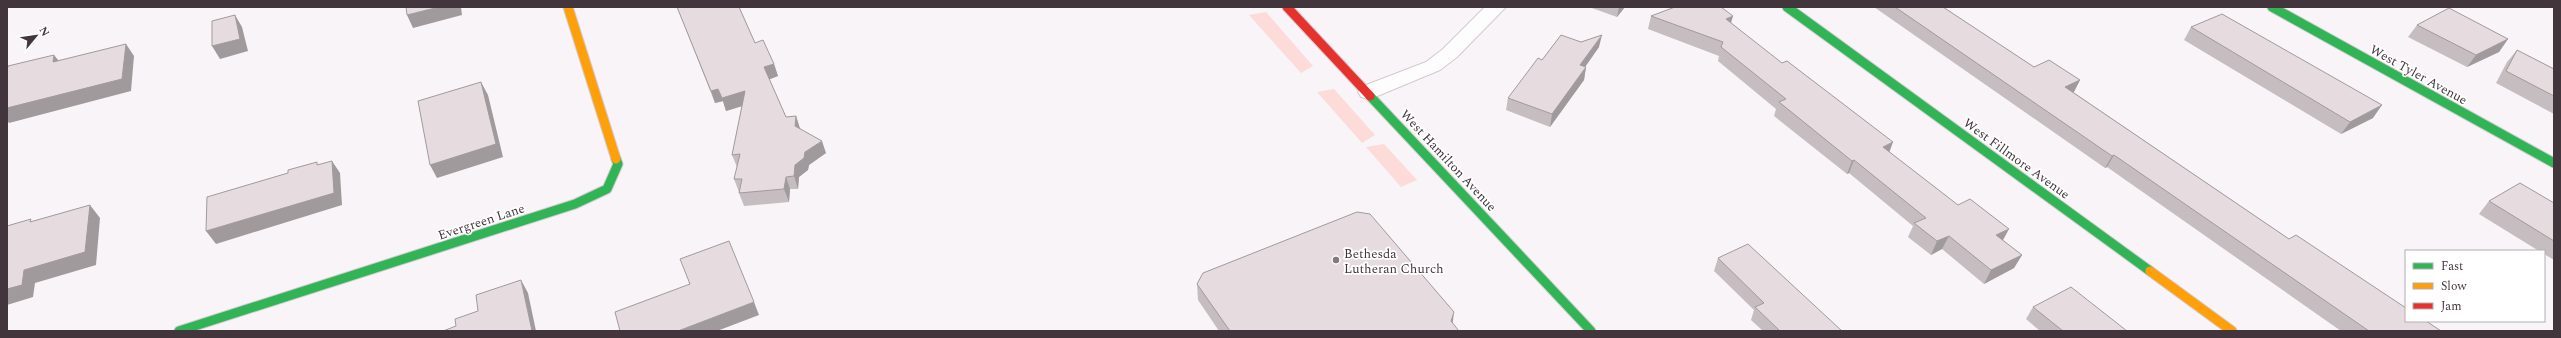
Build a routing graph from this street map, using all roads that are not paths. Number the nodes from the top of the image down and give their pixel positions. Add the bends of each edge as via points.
1 (568, 7) edge
2 (1287, 7) edge
3 (1496, 7) edge
4 (1787, 7) edge
5 (2272, 7) edge
6 (1368, 92) junction
7 (2554, 163) edge
8 (179, 331) edge
9 (1591, 331) edge
10 (2232, 331) edge

1 - 8 street, Evergreen Lane via 618,164 606,189 575,204
2 - 6 street, West Hamilton Avenue
3 - 6 street via 1450,53 1433,66
4 - 10 street, West Fillmore Avenue
5 - 7 street, West Tyler Avenue
6 - 9 street, West Hamilton Avenue

